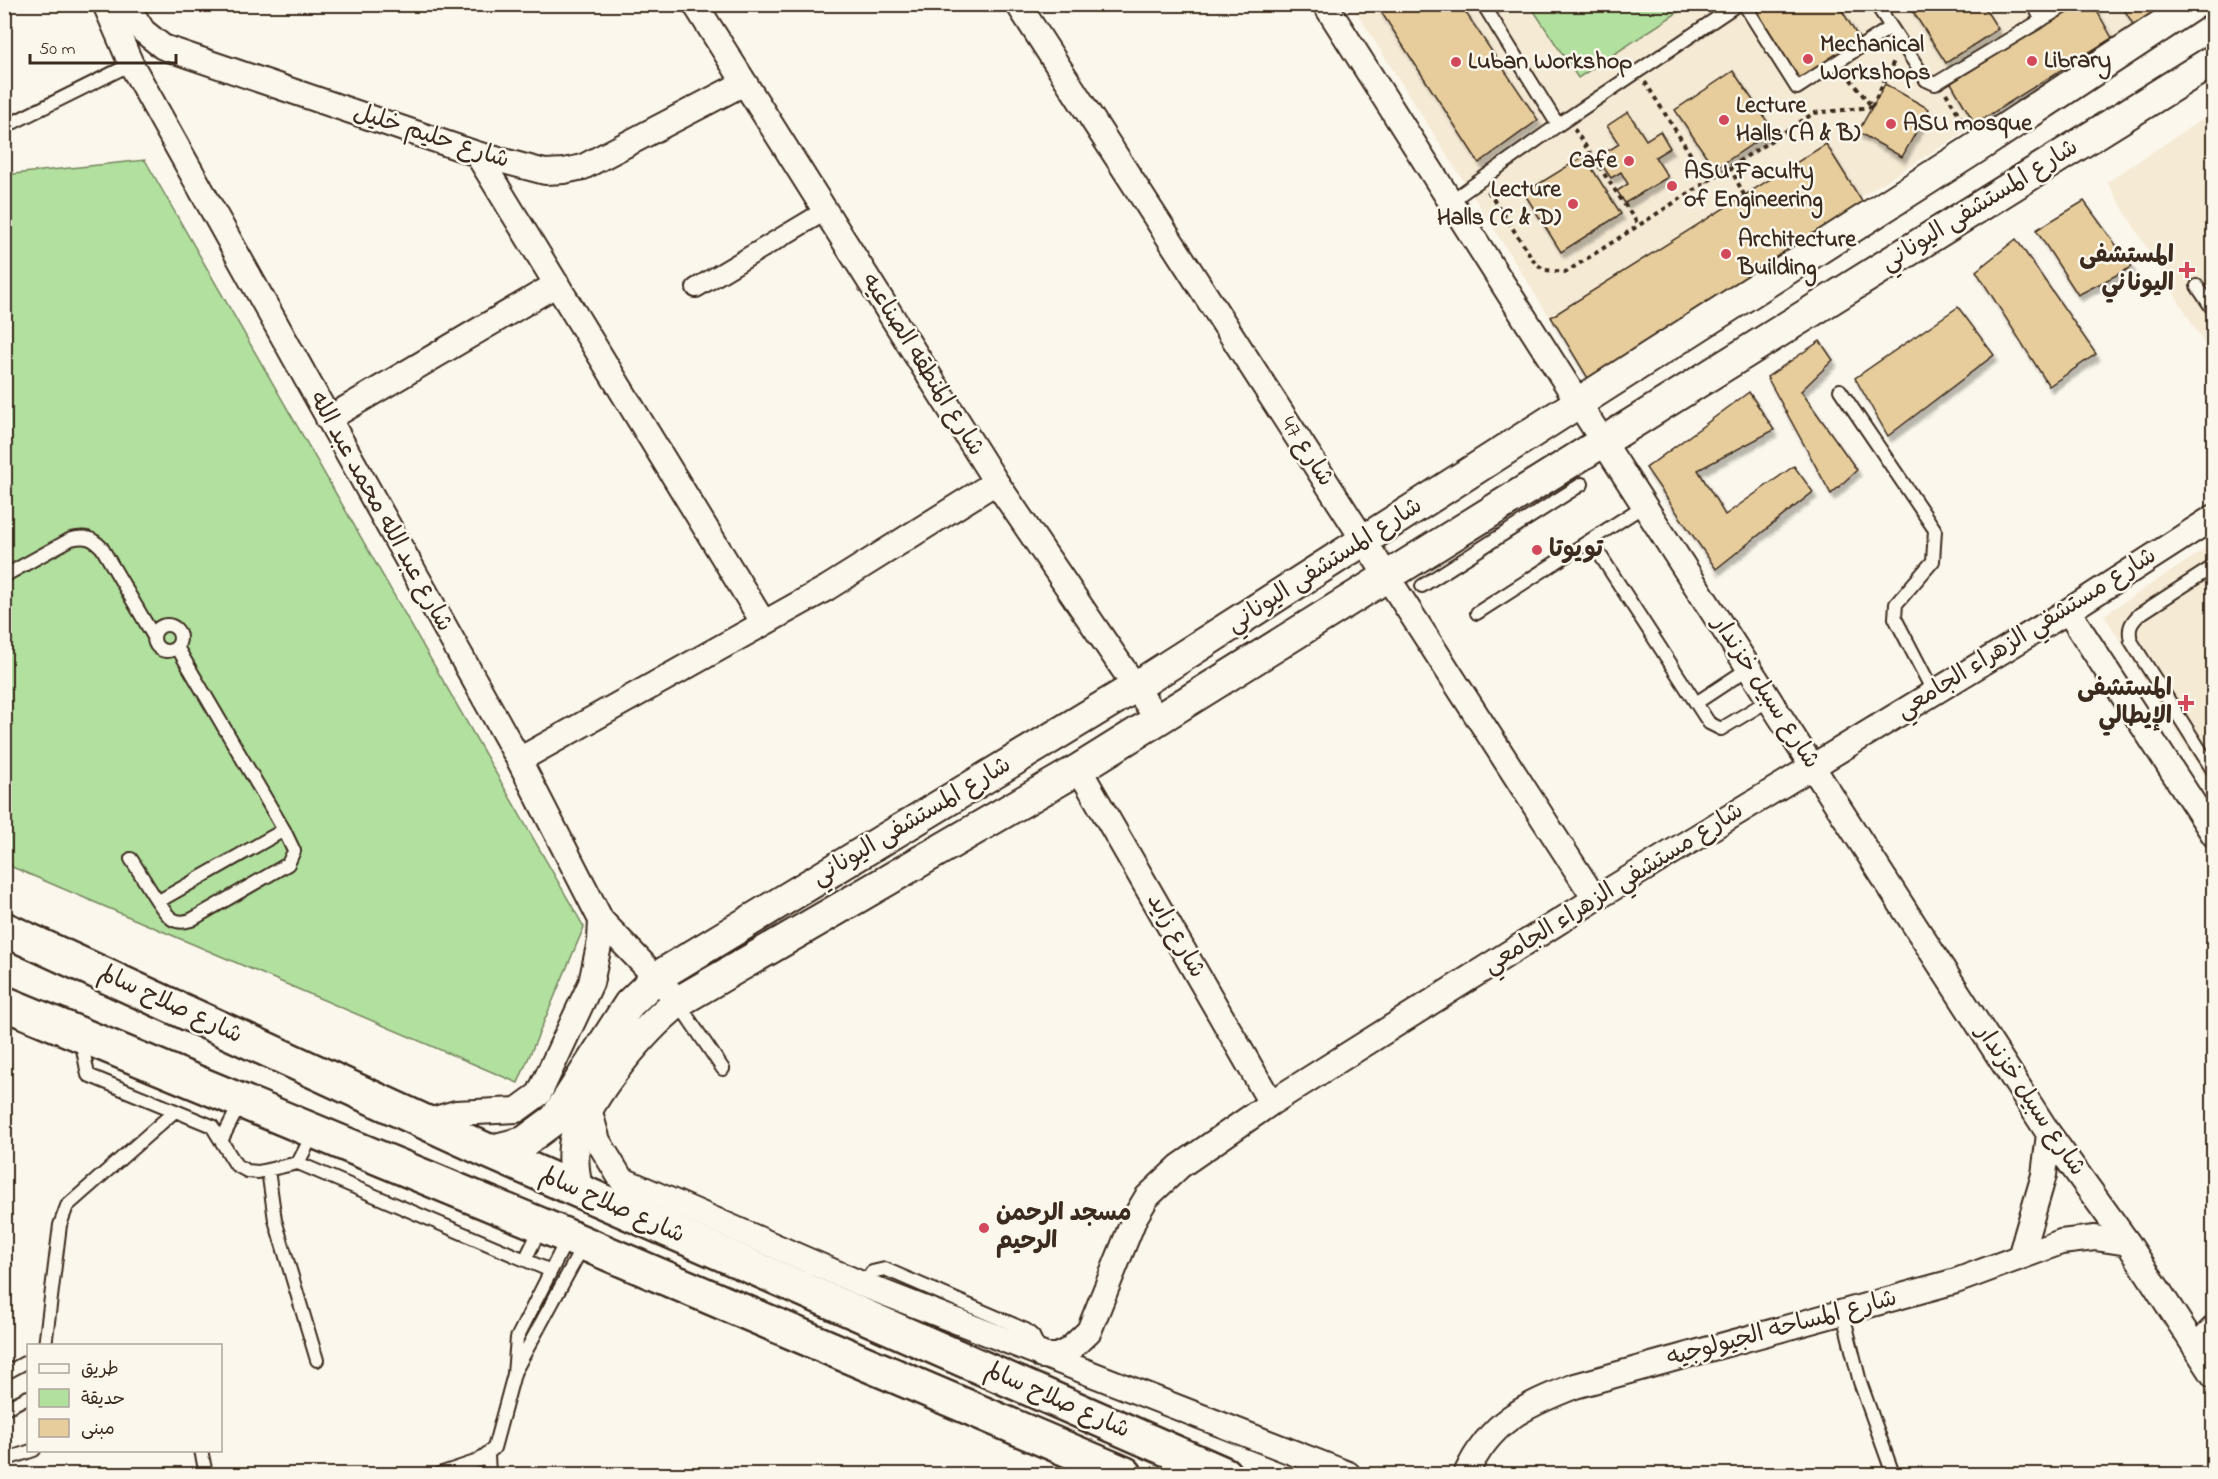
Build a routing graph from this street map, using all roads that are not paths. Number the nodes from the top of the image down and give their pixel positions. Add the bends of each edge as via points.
1 (105, 4) edge
2 (126, 4) edge
3 (695, 4) edge
4 (1018, 4) edge
5 (1325, 4) edge
6 (1483, 4) edge
7 (1738, 4) edge
8 (1744, 4) edge
9 (1876, 4) edge
10 (2033, 4) edge
11 (2068, 4) edge
12 (2194, 4) edge
13 (2042, 20) junction
14 (1891, 27) junction
15 (2214, 60) edge
16 (131, 64) junction
17 (744, 83) junction
18 (1563, 122) junction
19 (4, 128) edge
20 (477, 154) junction
21 (1451, 201) junction
22 (825, 211) junction
23 (556, 284) junction
24 (2197, 286) dead end
25 (696, 288) dead end
26 (2214, 311) edge
27 (1840, 390) dead end
28 (1579, 403) junction
29 (327, 419) junction
30 (1602, 440) junction
31 (996, 482) junction
32 (1582, 484) dead end
33 (1646, 505) junction
34 (2214, 517) edge
35 (1494, 524) junction
36 (1591, 541) junction
37 (1364, 542) junction
38 (2214, 566) edge
39 (4, 576) edge
40 (1386, 577) junction
41 (1422, 586) dead end
42 (2068, 611) junction
43 (1477, 612) dead end
44 (763, 622) junction
45 (154, 636) junction
46 (177, 648) junction
47 (1749, 668) junction
48 (1135, 687) junction
49 (1934, 693) junction
50 (1769, 700) junction
51 (1696, 703) junction
52 (1158, 720) junction
53 (519, 760) junction
54 (1813, 767) junction
55 (1078, 769) junction
56 (2214, 772) edge
57 (284, 830) junction
58 (2213, 835) edge
59 (131, 859) dead end
60 (1595, 899) junction
61 (159, 901) junction
62 (602, 920) junction
63 (4, 929) edge
64 (657, 977) junction
65 (678, 1002) junction
66 (4, 1003) edge
67 (80, 1036) junction
68 (723, 1069) dead end
69 (242, 1100) junction
70 (1271, 1103) junction
71 (589, 1109) junction
72 (175, 1111) junction
73 (425, 1122) junction
74 (314, 1130) junction
75 (2049, 1134) junction
76 (222, 1139) junction
77 (488, 1151) junction
78 (298, 1162) junction
79 (268, 1170) junction
80 (578, 1191) junction
81 (565, 1235) junction
82 (2128, 1243) junction
83 (2020, 1257) junction
84 (525, 1260) junction
85 (551, 1271) junction
86 (1843, 1314) junction
87 (2214, 1328) edge
88 (1089, 1331) junction
89 (45, 1344) edge
90 (2195, 1347) junction
91 (1042, 1356) junction
92 (317, 1360) dead end
93 (27, 1362) edge
94 (4, 1374) edge
95 (513, 1374) junction
96 (2214, 1376) edge
97 (1120, 1384) junction
98 (27, 1398) edge
99 (4, 1409) edge
100 (28, 1452) edge
101 (201, 1452) edge
102 (488, 1455) junction
103 (4, 1460) edge
104 (206, 1474) edge
105 (439, 1474) edge
106 (489, 1474) edge
107 (1125, 1474) edge
108 (1224, 1474) edge
109 (1348, 1474) edge
110 (1466, 1474) edge
111 (1893, 1474) edge

1 - 16 street, شارع عبد الله محمد عبد الله
2 - 20 street, شارع حليم خليل via 143,31 163,47
3 - 17 street, شارع المنطقه الصناعيه
4 - 37 street, شارع 47
5 - 21 street, شارع سبيل خزندار
6 - 18 lane
7 - 18 lane
8 - 14 lane via 1797,88
9 - 14 lane
10 - 13 lane
11 - 13 lane
12 - 28 street, شارع المستشفى اليوناني
13 - 14 lane via 1935,84 1926,80
15 - 30 street, شارع المستشفى اليوناني
16 - 19 lane
16 - 29 street, شارع عبد الله محمد عبد الله
17 - 20 street, شارع حليم خليل via 583,167 545,172
17 - 22 street, شارع المنطقه الصناعيه
18 - 21 lane
20 - 23 street
21 - 28 street, شارع سبيل خزندار
22 - 25 street
22 - 31 street, شارع المنطقه الصناعيه
23 - 29 street
23 - 44 street
24 - 26 lane
27 - 49 lane via 1935,530 1933,561 1896,604 1895,618
28 - 30 street, شارع سبيل خزندار
28 - 37 street, شارع المستشفى اليوناني
29 - 53 street, شارع عبد الله محمد عبد الله
30 - 33 street, شارع سبيل خزندار
30 - 35 street, شارع المستشفى اليوناني
31 - 44 street via 892,549
31 - 48 street, شارع المنطقه الصناعيه
32 - 35 lane
33 - 36 lane
33 - 47 street, شارع سبيل خزندار
34 - 42 street, شارع مستشفي الزهراء الجامعي
35 - 40 street, شارع المستشفى اليوناني
35 - 41 lane
36 - 43 lane
36 - 51 lane
37 - 40 street, شارع 47
37 - 48 street, شارع المستشفى اليوناني
38 - 56 lane via 2140,614 2128,631
39 - 45 lane via 71,539 94,539
40 - 52 street, شارع المستشفى اليوناني
40 - 60 street, شارع 47
42 - 49 street, شارع مستشفي الزهراء الجامعي
42 - 58 street
44 - 53 street
45 - 46 lane via 160,650
45 - 46 lane via 162,626 174,626 180,636
46 - 57 lane
47 - 50 street, شارع سبيل خزندار
47 - 51 lane
48 - 52 street, شارع المنطقه الصناعيه
48 - 64 street, شارع المستشفى اليوناني
49 - 54 street, شارع مستشفي الزهراء الجامعي
50 - 51 lane via 1721,729 1709,723
50 - 54 street, شارع سبيل خزندار
52 - 55 street, شارع المستشفى اليوناني
53 - 62 street, شارع عبد الله محمد عبد الله
54 - 60 street, شارع مستشفي الزهراء الجامعي
54 - 75 street, شارع سبيل خزندار
55 - 65 street, شارع المستشفى اليوناني
55 - 70 street, شارع زايد
57 - 61 lane
57 - 61 lane via 294,851 288,864 191,920 172,919
59 - 61 lane
60 - 70 street, شارع مستشفي الزهراء الجامعي
62 - 64 street, شارع عبد الله محمد عبد الله
62 - 73 street via 591,983 539,1094 517,1110 456,1113
63 - 73 highway, شارع صلاح سالم
64 - 65 street, شارع عبد الله محمد عبد الله
64 - 77 street, شارع المستشفى اليوناني via 629,1004 555,1119 524,1142
65 - 68 lane
65 - 71 street, شارع المستشفى اليوناني via 635,1042
66 - 67 highway, شارع صلاح سالم
67 - 69 highway, شارع صلاح سالم
67 - 72 lane via 88,1075
69 - 74 highway, شارع صلاح سالم
69 - 76 lane
70 - 88 street, شارع مستشفي الزهراء الجامعي via 1180,1166 1147,1197 1135,1217
71 - 80 street, شارع المستشفى اليوناني via 576,1136 573,1154
71 - 91 street via 598,1141 621,1179 864,1285
72 - 76 lane via 212,1126
72 - 89 lane via 67,1206 60,1225
73 - 77 highway, شارع صلاح سالم
74 - 78 lane
74 - 81 highway, شارع صلاح سالم
75 - 82 street, شارع سبيل خزندار
75 - 83 street via 2044,1175
76 - 79 lane via 236,1165 247,1171
77 - 80 highway, شارع صلاح سالم
78 - 79 lane
78 - 84 lane
79 - 92 lane via 275,1220
80 - 108 highway, شارع صلاح سالم
81 - 84 lane
81 - 85 lane
81 - 95 lane
81 - 107 highway, شارع صلاح سالم
82 - 83 street, شارع المساحه الجيولوجيه via 2078,1239
82 - 90 street, شارع سبيل خزندار
83 - 86 street, شارع المساحه الجيولوجيه via 1956,1281
84 - 85 lane
85 - 95 lane via 517,1338
86 - 110 street, شارع المساحه الجيولوجيه via 1606,1377 1540,1400 1508,1420 1481,1444
86 - 111 lane via 1860,1382
87 - 90 street
88 - 91 street, شارع مستشفي الزهراء الجامعي via 1069,1350 1057,1356
88 - 97 street via 1095,1356
90 - 96 street, شارع سبيل خزندار
91 - 97 street
93 - 94 lane
95 - 102 lane via 499,1438
97 - 109 street
98 - 99 lane
100 - 103 lane
101 - 104 lane
102 - 105 lane
102 - 106 lane

